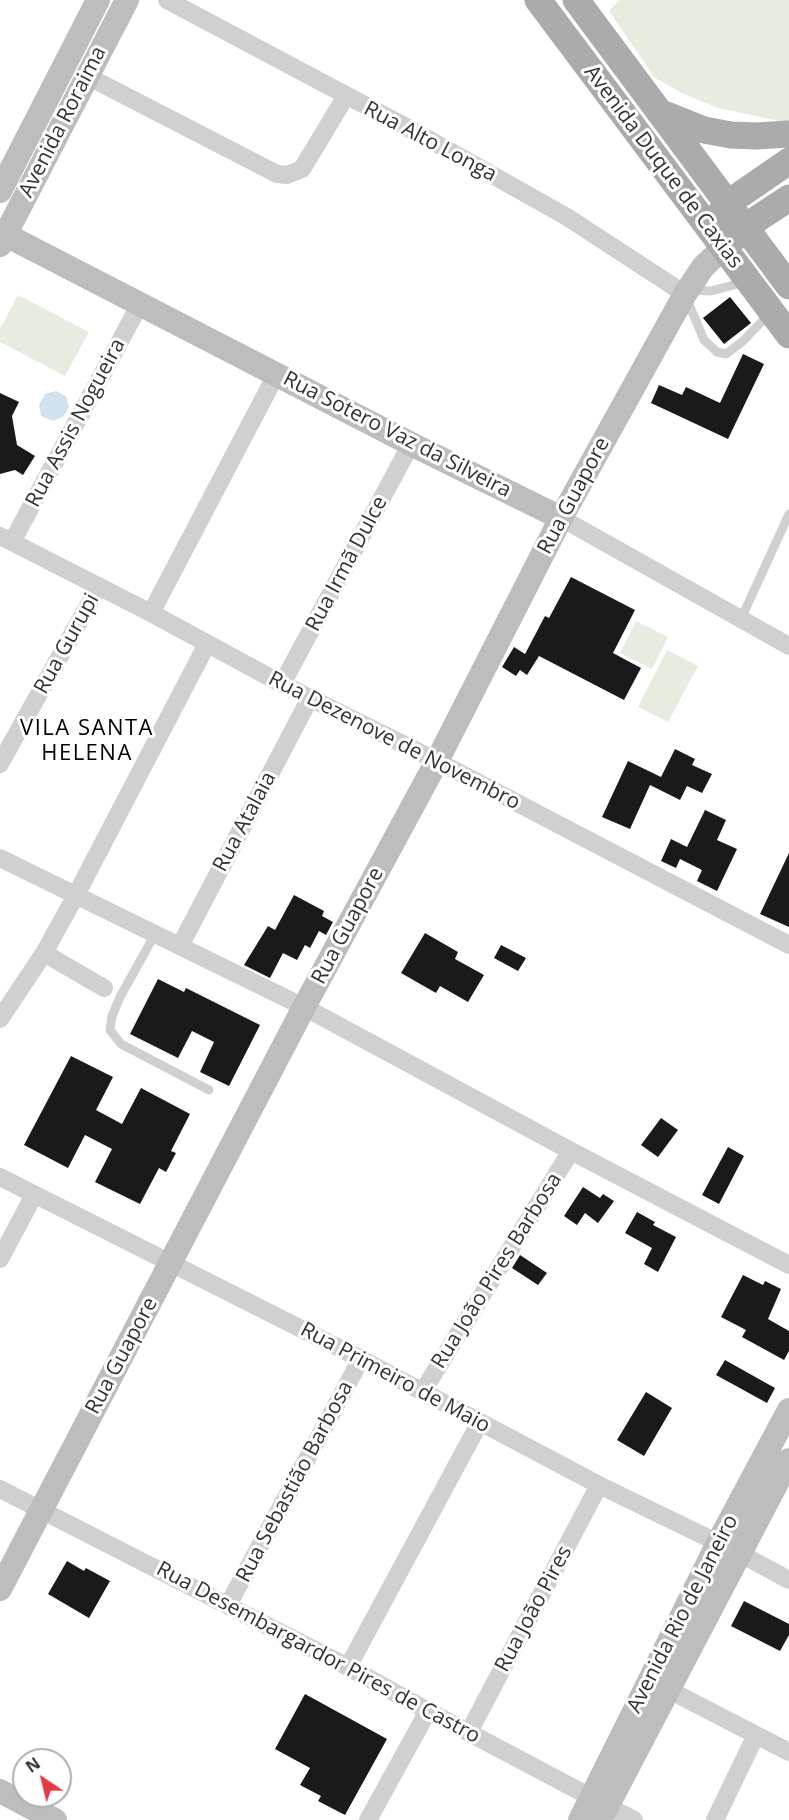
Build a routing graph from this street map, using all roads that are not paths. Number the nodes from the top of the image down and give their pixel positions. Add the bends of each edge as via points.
1 (98, 0) edge
2 (127, 0) edge
3 (167, 0) edge
4 (538, 0) edge
5 (581, 2) edge
6 (87, 76) junction
7 (346, 96) junction
8 (659, 111) junction
9 (789, 134) edge
10 (789, 161) edge
11 (0, 191) edge
12 (789, 198) edge
13 (728, 203) junction
14 (746, 227) junction
15 (2, 237) edge
16 (716, 238) junction
17 (748, 281) junction
18 (789, 286) edge
19 (687, 292) junction
20 (140, 304) junction
21 (772, 312) junction
22 (789, 334) edge
23 (277, 373) junction
24 (411, 444) junction
25 (789, 514) edge
26 (561, 518) junction
27 (6, 539) edge
28 (99, 586) junction
29 (151, 613) junction
30 (741, 619) junction
31 (207, 644) junction
32 (789, 646) edge
33 (282, 684) junction
34 (310, 698) junction
35 (436, 761) junction
36 (0, 764) edge
37 (0, 858) edge
38 (76, 895) junction
39 (155, 934) junction
40 (789, 945) edge
41 (180, 946) junction
42 (45, 953) junction
43 (104, 988) dead end
44 (304, 1007) junction
45 (0, 1019) edge
46 (209, 1090) dead end
47 (571, 1151) junction
48 (0, 1177) edge
49 (34, 1195) junction
50 (0, 1259) edge
51 (171, 1264) junction
52 (789, 1265) edge
53 (361, 1359) junction
54 (423, 1391) junction
55 (789, 1410) edge
56 (480, 1422) junction
57 (789, 1460) edge
58 (599, 1485) junction
59 (0, 1489) edge
60 (41, 1510) junction
61 (729, 1548) junction
62 (789, 1580) edge
63 (0, 1589) edge
64 (228, 1605) junction
65 (348, 1667) junction
66 (669, 1690) junction
67 (428, 1711) junction
68 (469, 1732) junction
69 (756, 1735) junction
70 (789, 1752) edge
71 (0, 1791) edge
72 (599, 1808) edge
73 (55, 1820) edge
74 (368, 1820) edge
75 (580, 1820) edge
76 (634, 1820) edge
77 (715, 1820) edge

1 - 11 street, Avenida Roraima
2 - 6 street, Avenida Roraima
3 - 7 street, Rua Alto Longa
4 - 16 main road, Avenida Duque de Caxias
5 - 8 main road, Avenida Duque de Caxias
6 - 7 street via 277,174 287,175 302,168
6 - 15 street, Avenida Roraima
7 - 19 street, Rua Alto Longa via 567,218
8 - 9 main road via 704,130 731,135
8 - 13 main road, Avenida Duque de Caxias
10 - 13 main road
12 - 14 main road
13 - 14 main road, Avenida Duque de Caxias
13 - 16 main road
14 - 16 main road
14 - 18 main road, Avenida Duque de Caxias
15 - 20 street, Rua Sotero Vaz da Silveira
16 - 17 main road, Avenida Duque de Caxias
16 - 19 street, Rua Guapore
17 - 19 lane via 711,291
17 - 21 main road, Avenida Duque de Caxias
19 - 21 lane via 704,340 717,352 726,354
19 - 26 street, Rua Guapore
20 - 23 street, Rua Sotero Vaz da Silveira
20 - 27 street, Rua Assis Nogueira
21 - 22 main road, Avenida Duque de Caxias
23 - 24 street, Rua Sotero Vaz da Silveira
23 - 29 street
24 - 26 street, Rua Sotero Vaz da Silveira
24 - 33 street, Rua Irmã Dulce
25 - 30 lane
26 - 30 street, Rua Sotero Vaz da Silveira
26 - 35 street, Rua Guapore
27 - 28 street, Rua Dezenove de Novembro
28 - 29 street, Rua Dezenove de Novembro
28 - 36 street, Rua Gurupi
29 - 31 street, Rua Dezenove de Novembro
30 - 32 street, Rua Sotero Vaz da Silveira
31 - 33 street, Rua Dezenove de Novembro
31 - 38 street
33 - 34 street, Rua Dezenove de Novembro
34 - 35 street, Rua Dezenove de Novembro
34 - 41 street, Rua Atalaia
35 - 40 street, Rua Dezenove de Novembro
35 - 44 street, Rua Guapore
37 - 38 street
38 - 39 street
38 - 42 street
39 - 41 street
39 - 46 lane via 120,997 110,1030 121,1044
41 - 44 street
42 - 43 street
42 - 45 street
44 - 47 street
44 - 51 street, Rua Guapore
47 - 52 street
47 - 54 street, Rua João Pires Barbosa
48 - 49 street, Rua Primeiro de Maio
49 - 50 street
49 - 51 street, Rua Primeiro de Maio
51 - 53 street, Rua Primeiro de Maio
51 - 60 street, Rua Guapore
53 - 54 street, Rua Primeiro de Maio
53 - 64 street, Rua Sebastião Barbosa
54 - 56 street, Rua Primeiro de Maio
55 - 61 street, Avenida Rio de Janeiro
56 - 58 street, Rua Primeiro de Maio
56 - 65 street
57 - 61 street, Avenida Rio de Janeiro
58 - 61 street, Rua Primeiro de Maio
58 - 68 street, Rua João Pires
59 - 60 street, Rua Desembargardor Pires de Castro
60 - 63 street, Rua Guapore
60 - 64 street, Rua Desembargardor Pires de Castro
61 - 62 street, Rua Primeiro de Maio
61 - 66 street, Avenida Rio de Janeiro
61 - 72 street, Avenida Rio de Janeiro
64 - 65 street, Rua Desembargardor Pires de Castro
65 - 67 street, Rua Desembargardor Pires de Castro
66 - 69 street
66 - 72 street, Avenida Rio de Janeiro
67 - 68 street, Rua Desembargardor Pires de Castro
67 - 74 street
68 - 72 street, Rua Desembargardor Pires de Castro
69 - 70 street
69 - 77 street
71 - 73 street
72 - 75 street, Avenida Rio de Janeiro
72 - 76 street, Rua Desembargardor Pires de Castro

